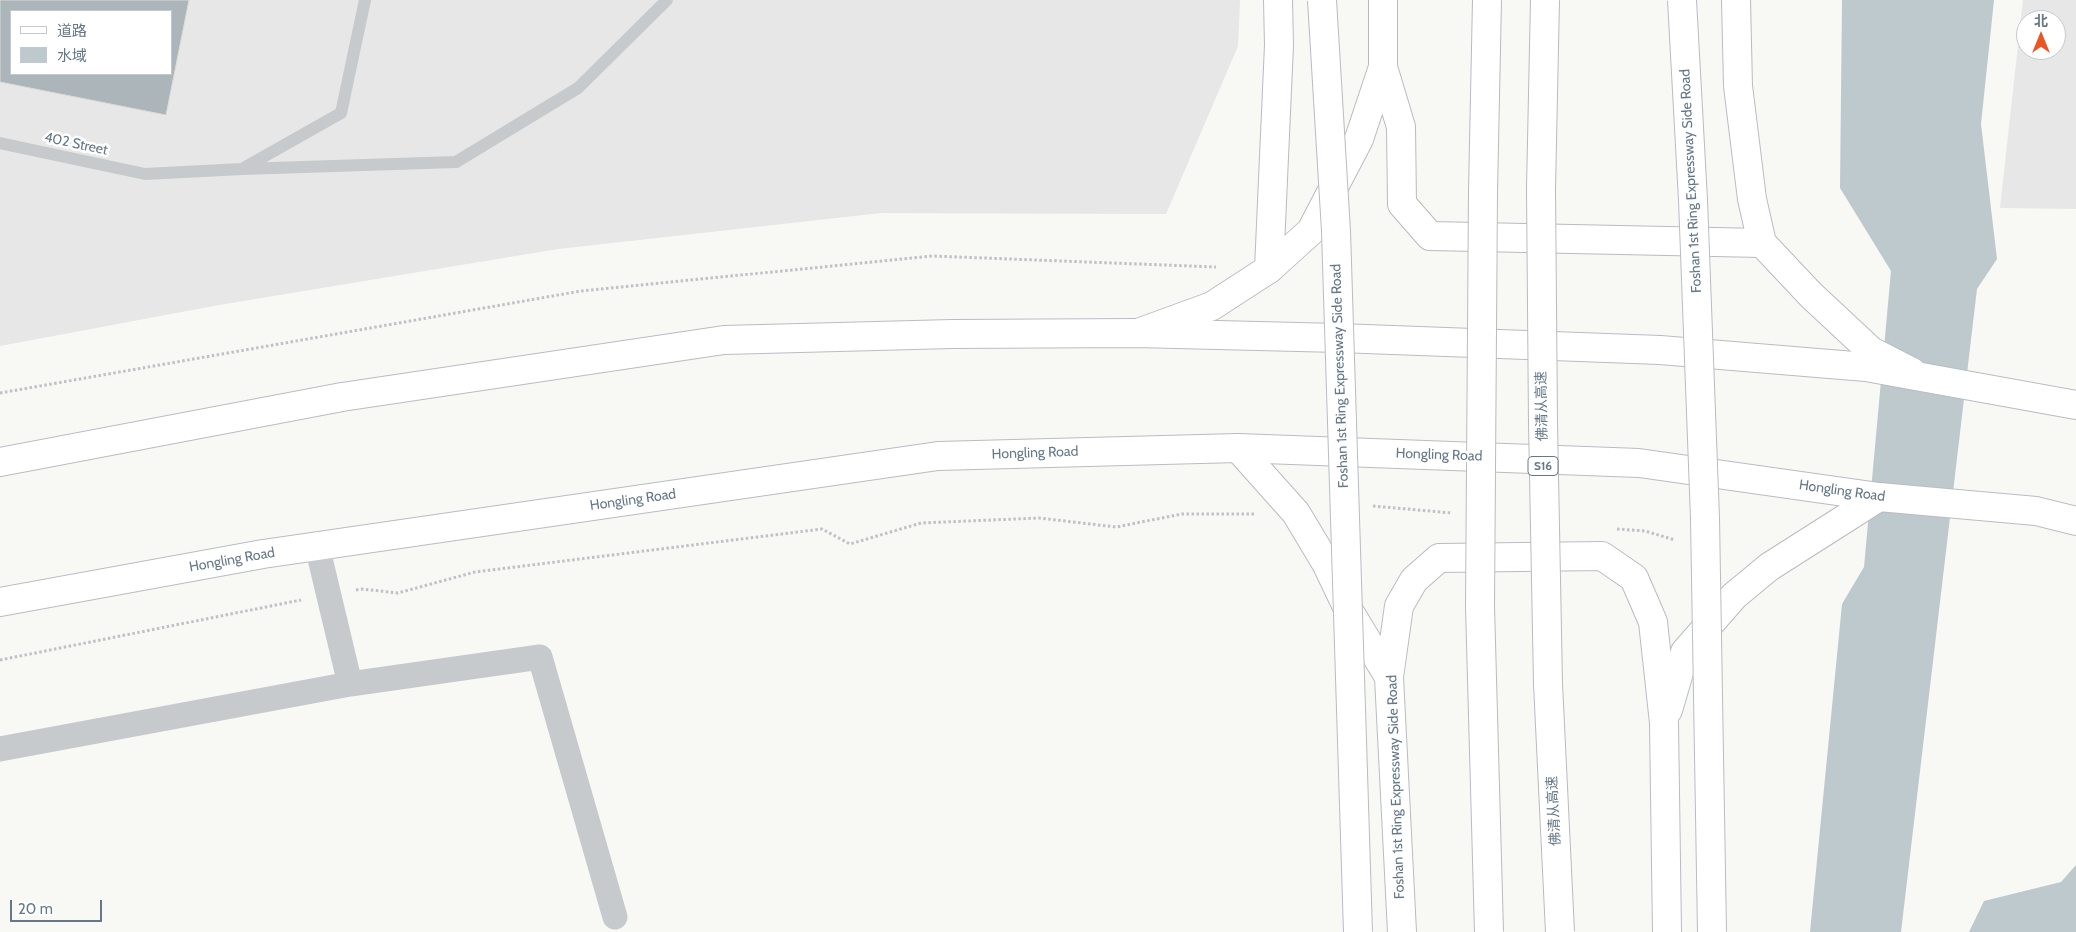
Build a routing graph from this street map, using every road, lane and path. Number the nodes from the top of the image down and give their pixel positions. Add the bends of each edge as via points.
1 (365, 0) edge
2 (667, 0) edge
3 (1278, 0) edge
4 (1322, 0) edge
5 (1383, 0) edge
6 (1487, 0) edge
7 (1545, 0) edge
8 (1682, 0) edge
9 (1736, 0) edge
10 (1383, 67) junction
11 (0, 143) edge
12 (242, 169) junction
13 (1762, 243) junction
14 (1220, 267) dead end
15 (1269, 269) junction
16 (1136, 333) junction
17 (1869, 359) junction
18 (0, 393) edge
19 (2067, 402) edge
20 (1238, 448) junction
21 (0, 462) edge
22 (1879, 497) junction
23 (1366, 506) dead end
24 (1296, 513) junction
25 (1456, 514) dead end
26 (2076, 522) edge
27 (1615, 529) dead end
28 (317, 546) junction
29 (1705, 548) junction
30 (330, 595) junction
31 (0, 602) edge
32 (0, 660) edge
33 (1389, 677) junction
34 (350, 684) junction
35 (1664, 723) junction
36 (0, 749) edge
37 (615, 917) dead end
38 (1358, 932) edge
39 (1402, 932) edge
40 (1489, 932) edge
41 (1560, 932) edge
42 (1668, 932) edge
43 (1712, 932) edge

1 - 12 lane via 341,113
2 - 12 lane, 402 Street via 578,88 456,162
3 - 15 main road via 1279,45
4 - 38 main road, Foshan 1st Ring Expressway Side Road, bridge via 1336,231
5 - 10 main road
6 - 40 main road, bridge via 1482,202 1480,606
7 - 41 main road, 佛清从高速 / S16, bridge via 1541,189 1542,423 1548,684
8 - 29 main road, Foshan 1st Ring Expressway Side Road, bridge via 1693,200
9 - 13 main road via 1738,86 1752,199
10 - 13 main road via 1401,127 1402,204 1430,236
10 - 15 main road via 1358,139 1311,231
11 - 12 lane, 402 Street via 145,174
13 - 17 main road
14 - 18 path via 932,256 581,291
15 - 16 main road via 1212,306
16 - 17 main road
16 - 21 main road via 724,340 342,397
17 - 19 main road via 1920,376
20 - 22 main road, Hongling Road via 1639,462
20 - 24 main road
20 - 28 main road, Hongling Road via 938,456
22 - 26 main road, Hongling Road via 2036,511
22 - 35 main road via 1769,567 1734,596 1685,652
23 - 25 path
24 - 30 path via 1182,514 1116,527 1038,518 921,523 850,544 822,529 475,572 398,593 362,588
24 - 33 main road
27 - 29 path via 1645,531
28 - 30 street
28 - 31 main road, Hongling Road
29 - 43 main road, Foshan 1st Ring Expressway Side Road, bridge
30 - 32 path
30 - 34 street
33 - 35 main road, Foshan 1st Ring Expressway Side Road via 1399,606 1414,580 1439,558 1602,556 1634,578 1653,622
33 - 39 main road, Foshan 1st Ring Expressway Side Road
34 - 36 street
34 - 37 street via 540,657
35 - 42 main road, Foshan 1st Ring Expressway Side Road

